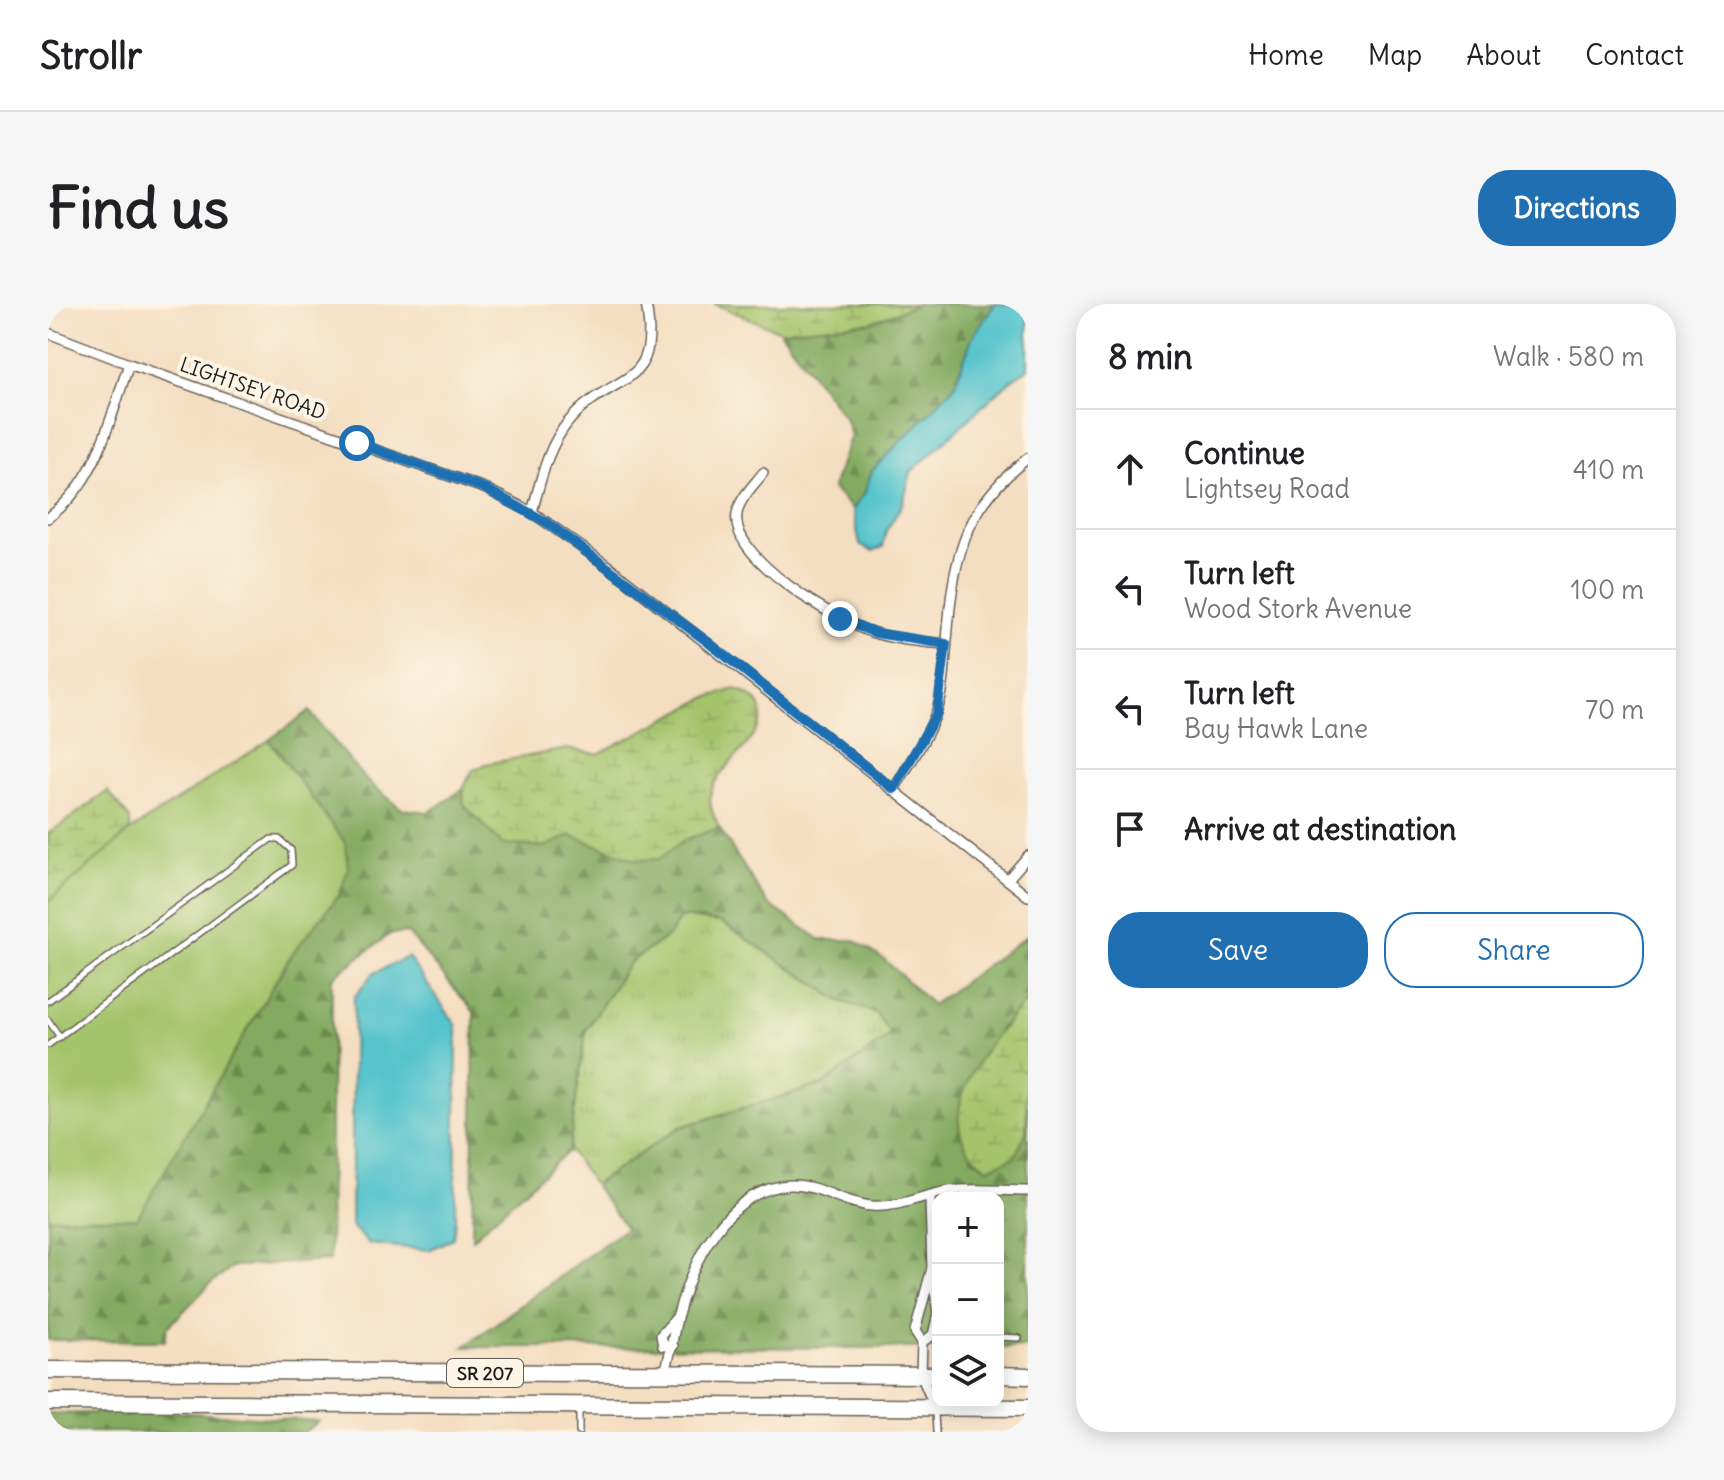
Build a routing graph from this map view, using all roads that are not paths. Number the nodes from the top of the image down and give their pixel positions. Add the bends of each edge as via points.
1 (646, 304) edge
2 (48, 333) edge
3 (129, 364) junction
4 (1028, 458) edge
5 (763, 473) dead end
6 (532, 512) junction
7 (48, 518) edge
8 (946, 644) junction
9 (894, 789) junction
10 (1028, 856) edge
11 (1008, 879) junction
12 (1028, 896) edge
13 (48, 1001) edge
14 (48, 1020) edge
15 (60, 1037) junction
16 (48, 1045) edge
17 (1028, 1191) edge
18 (930, 1196) junction
19 (932, 1268) joint
20 (933, 1336) edge
21 (1004, 1337) edge
22 (1019, 1338) dead end
23 (922, 1342) junction
24 (48, 1370) edge
25 (664, 1374) junction
26 (930, 1375) edge
27 (1004, 1375) edge
28 (1028, 1376) edge
29 (48, 1402) edge
30 (579, 1405) junction
31 (932, 1407) edge
32 (935, 1408) edge
33 (1004, 1408) edge
34 (1028, 1408) edge
35 (579, 1432) edge
36 (936, 1432) edge

1 - 6 street via 651,346 646,359 572,417 559,434 547,456
2 - 3 street, LIGHTSEY ROAD
3 - 6 street, LIGHTSEY ROAD via 484,488
3 - 7 street via 90,473 75,495
4 - 8 street via 988,495 965,533 953,576
5 - 8 street via 737,514 747,549 840,619 876,633
6 - 9 street, LIGHTSEY ROAD
8 - 9 street via 937,713
9 - 11 street, LIGHTSEY ROAD
10 - 11 street
11 - 12 street, LIGHTSEY ROAD
13 - 15 lane via 271,839 291,850 292,865
14 - 15 lane
15 - 16 lane
17 - 18 street
18 - 19 street
18 - 25 street via 890,1207 866,1206 789,1185 763,1191 737,1207 715,1231 690,1278
19 - 23 street via 916,1317 915,1331
20 - 23 street
21 - 22 lane
23 - 26 street
24 - 25 highway, SR 207
25 - 26 highway, SR 207
27 - 28 highway
29 - 30 highway, SR 207
30 - 31 highway, SR 207
30 - 35 lane
32 - 36 lane
33 - 34 highway, SR 207

